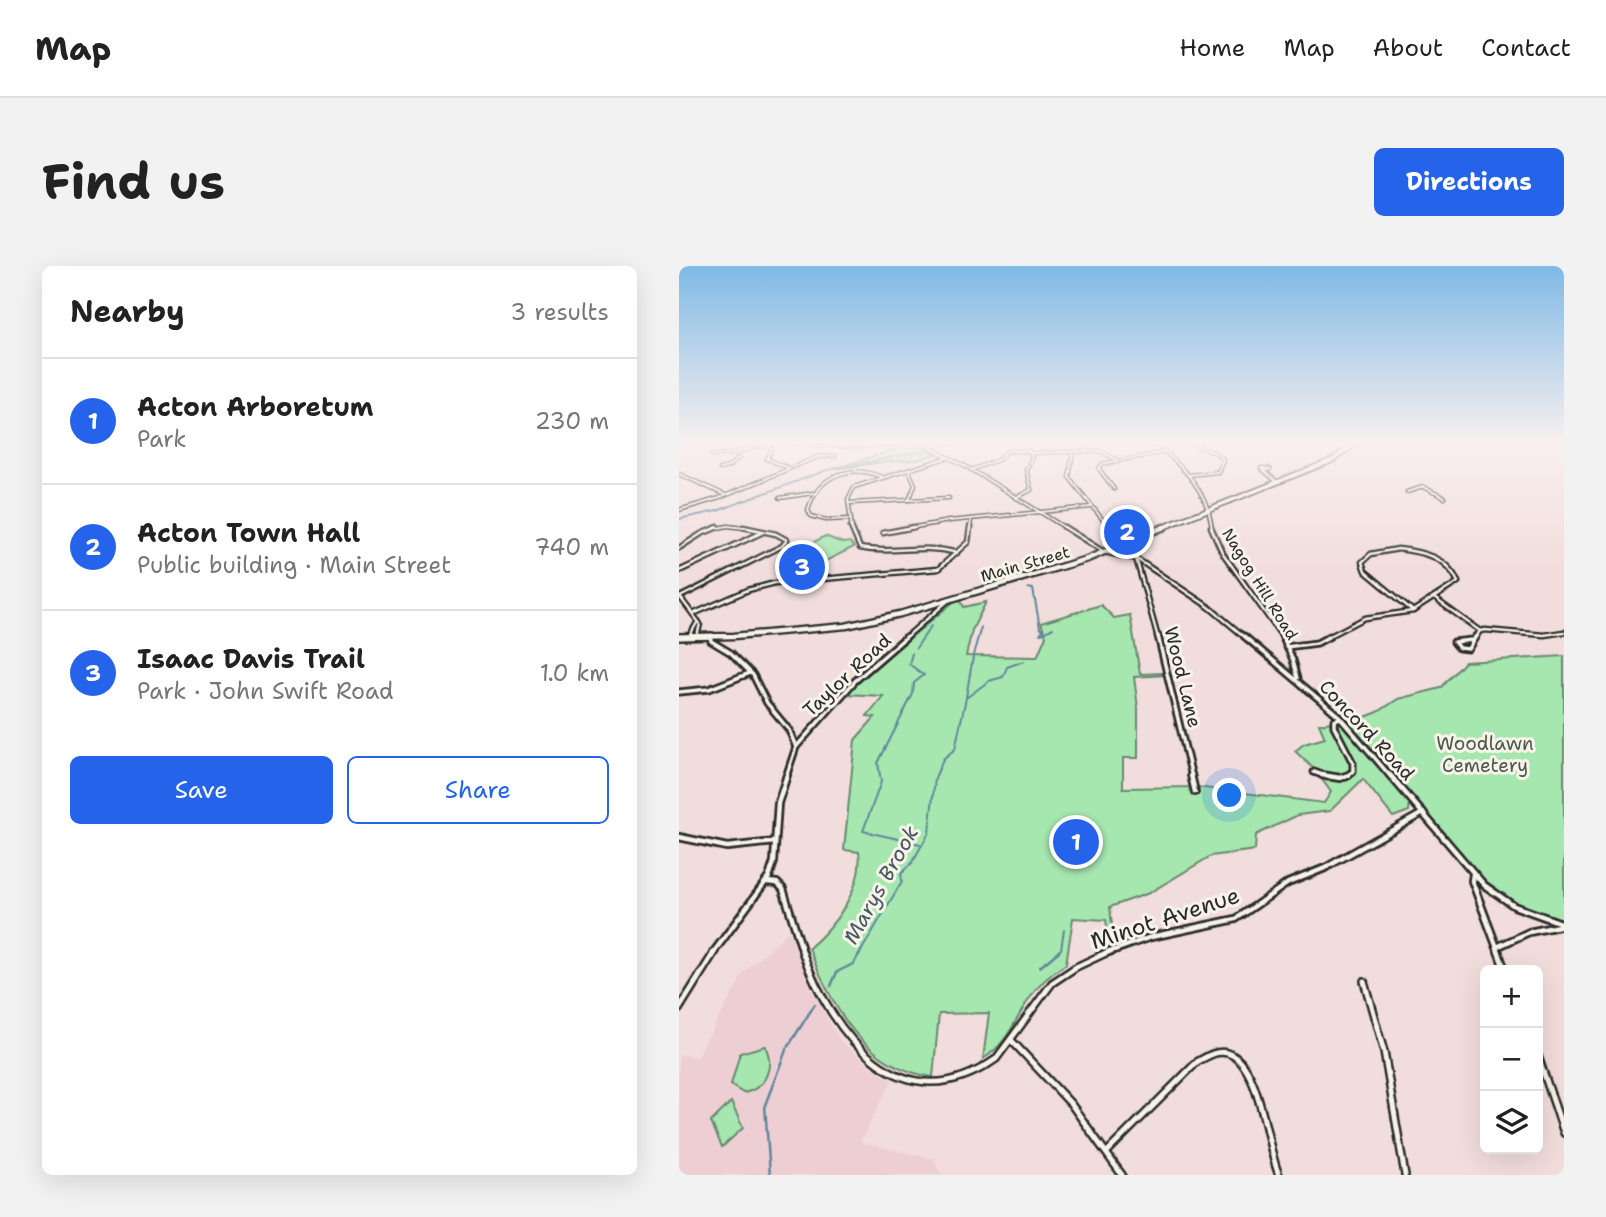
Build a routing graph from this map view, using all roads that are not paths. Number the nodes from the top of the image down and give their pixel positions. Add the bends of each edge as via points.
1 (701, 484) edge
2 (752, 484) edge
3 (822, 484) edge
4 (862, 484) edge
5 (915, 484) edge
6 (994, 484) edge
7 (1029, 484) edge
8 (1074, 484) edge
9 (1111, 484) edge
10 (1196, 484) edge
11 (1268, 484) edge
12 (1114, 489) dead end
13 (1407, 492) dead end
14 (814, 493) junction
15 (725, 496) junction
16 (780, 498) dead end
17 (949, 498) dead end
18 (1015, 498) junction
19 (1445, 498) dead end
20 (909, 500) junction
21 (1206, 501) junction
22 (850, 503) junction
23 (1217, 505) junction
24 (1091, 508) junction
25 (1208, 509) junction
26 (679, 510) edge
27 (1039, 512) junction
28 (851, 519) junction
29 (971, 519) junction
30 (764, 531) junction
31 (883, 533) dead end
32 (1138, 538) junction
33 (1123, 545) junction
34 (679, 548) edge
35 (1104, 552) junction
36 (957, 554) junction
37 (1137, 559) junction
38 (1150, 567) junction
39 (1142, 570) junction
40 (679, 571) edge
41 (680, 596) edge
42 (1434, 598) junction
43 (950, 599) junction
44 (1413, 611) junction
45 (693, 614) junction
46 (697, 619) junction
47 (1480, 631) junction
48 (1564, 632) edge
49 (679, 636) edge
50 (688, 636) junction
51 (697, 636) junction
52 (710, 636) junction
53 (1472, 640) junction
54 (1286, 647) junction
55 (750, 673) junction
56 (1299, 680) junction
57 (679, 692) edge
58 (1341, 718) junction
59 (796, 747) junction
60 (1314, 772) dead end
61 (1195, 792) dead end
62 (1423, 813) junction
63 (679, 837) edge
64 (775, 842) junction
65 (1473, 874) junction
66 (767, 882) junction
67 (1564, 925) edge
68 (1497, 947) junction
69 (1503, 965) edge
70 (1364, 981) dead end
71 (679, 1009) edge
72 (1011, 1040) junction
73 (1543, 1071) edge
74 (1564, 1133) edge
75 (1108, 1152) junction
76 (1122, 1175) edge
77 (1279, 1175) edge
78 (1405, 1175) edge

1 - 15 street
2 - 15 street
3 - 14 street
4 - 22 street via 853,488
5 - 20 street
6 - 18 street
7 - 18 street via 1031,490
8 - 24 street
9 - 12 street
10 - 21 street, Nagog Hill Road
11 - 23 main road, Main Street
13 - 19 street via 1423,487
14 - 16 street
14 - 28 street via 808,510 811,516
15 - 26 street
17 - 20 street
18 - 27 street
20 - 22 street
21 - 23 street, Nagog Hill Road
21 - 25 street, Nagog Hill Road
22 - 28 street
23 - 25 main road, Main Street
24 - 27 street
24 - 33 street
25 - 32 main road, Main Street
25 - 54 street, Nagog Hill Road via 1212,533 1228,562
27 - 29 street
27 - 35 street
28 - 36 street via 854,543 865,550 935,548
29 - 31 street
29 - 36 street via 968,542
30 - 34 street via 719,526
30 - 40 street
30 - 41 street via 784,536 787,542
32 - 33 main road, Main Street
32 - 37 street via 1134,548
33 - 35 main road, Main Street
35 - 37 street, Concord Road
35 - 43 main road, Main Street
36 - 45 street via 933,571 769,584
37 - 38 street, Concord Road
37 - 39 street, Wood Lane
38 - 39 street
38 - 56 street, Concord Road via 1209,607
39 - 61 street, Wood Lane
41 - 45 street
42 - 44 street
42 - 44 street via 1456,584 1457,577 1428,554 1399,549 1363,558 1363,567 1373,580
42 - 47 street
43 - 52 main road, Main Street via 861,624
43 - 59 street, Taylor Road via 855,681
44 - 54 street via 1365,618 1317,643
45 - 46 street
46 - 50 street via 696,629
46 - 51 street via 701,627
47 - 48 street
47 - 53 street
49 - 50 main road, Main Street
50 - 51 main road, Main Street
51 - 52 main road, Main Street
52 - 55 street
53 - 53 street via 1456,640 1454,643 1467,649
54 - 56 street, Nagog Hill Road
55 - 57 street via 709,689
55 - 59 street
56 - 58 street, Concord Road
58 - 60 street via 1333,720 1334,726 1353,771 1339,779
58 - 62 street, Concord Road
59 - 64 street, Taylor Road via 778,803
62 - 65 street, Concord Road
62 - 72 street, Minot Avenue via 1314,874 1290,882 1245,915 1134,942 1065,973 1035,998
63 - 64 street via 727,847
64 - 66 street, Taylor Road
65 - 67 street, Concord Road via 1507,902
65 - 68 street
66 - 71 street, Taylor Road via 702,968
66 - 72 street, Minot Avenue via 783,889 800,951 814,981 832,1017 867,1059 897,1077 943,1082 984,1068
67 - 68 street via 1512,937
68 - 69 street
70 - 78 street via 1381,1040
72 - 75 street via 1062,1093
73 - 74 street
75 - 76 street
75 - 77 street via 1198,1060 1221,1052 1232,1056 1251,1076

